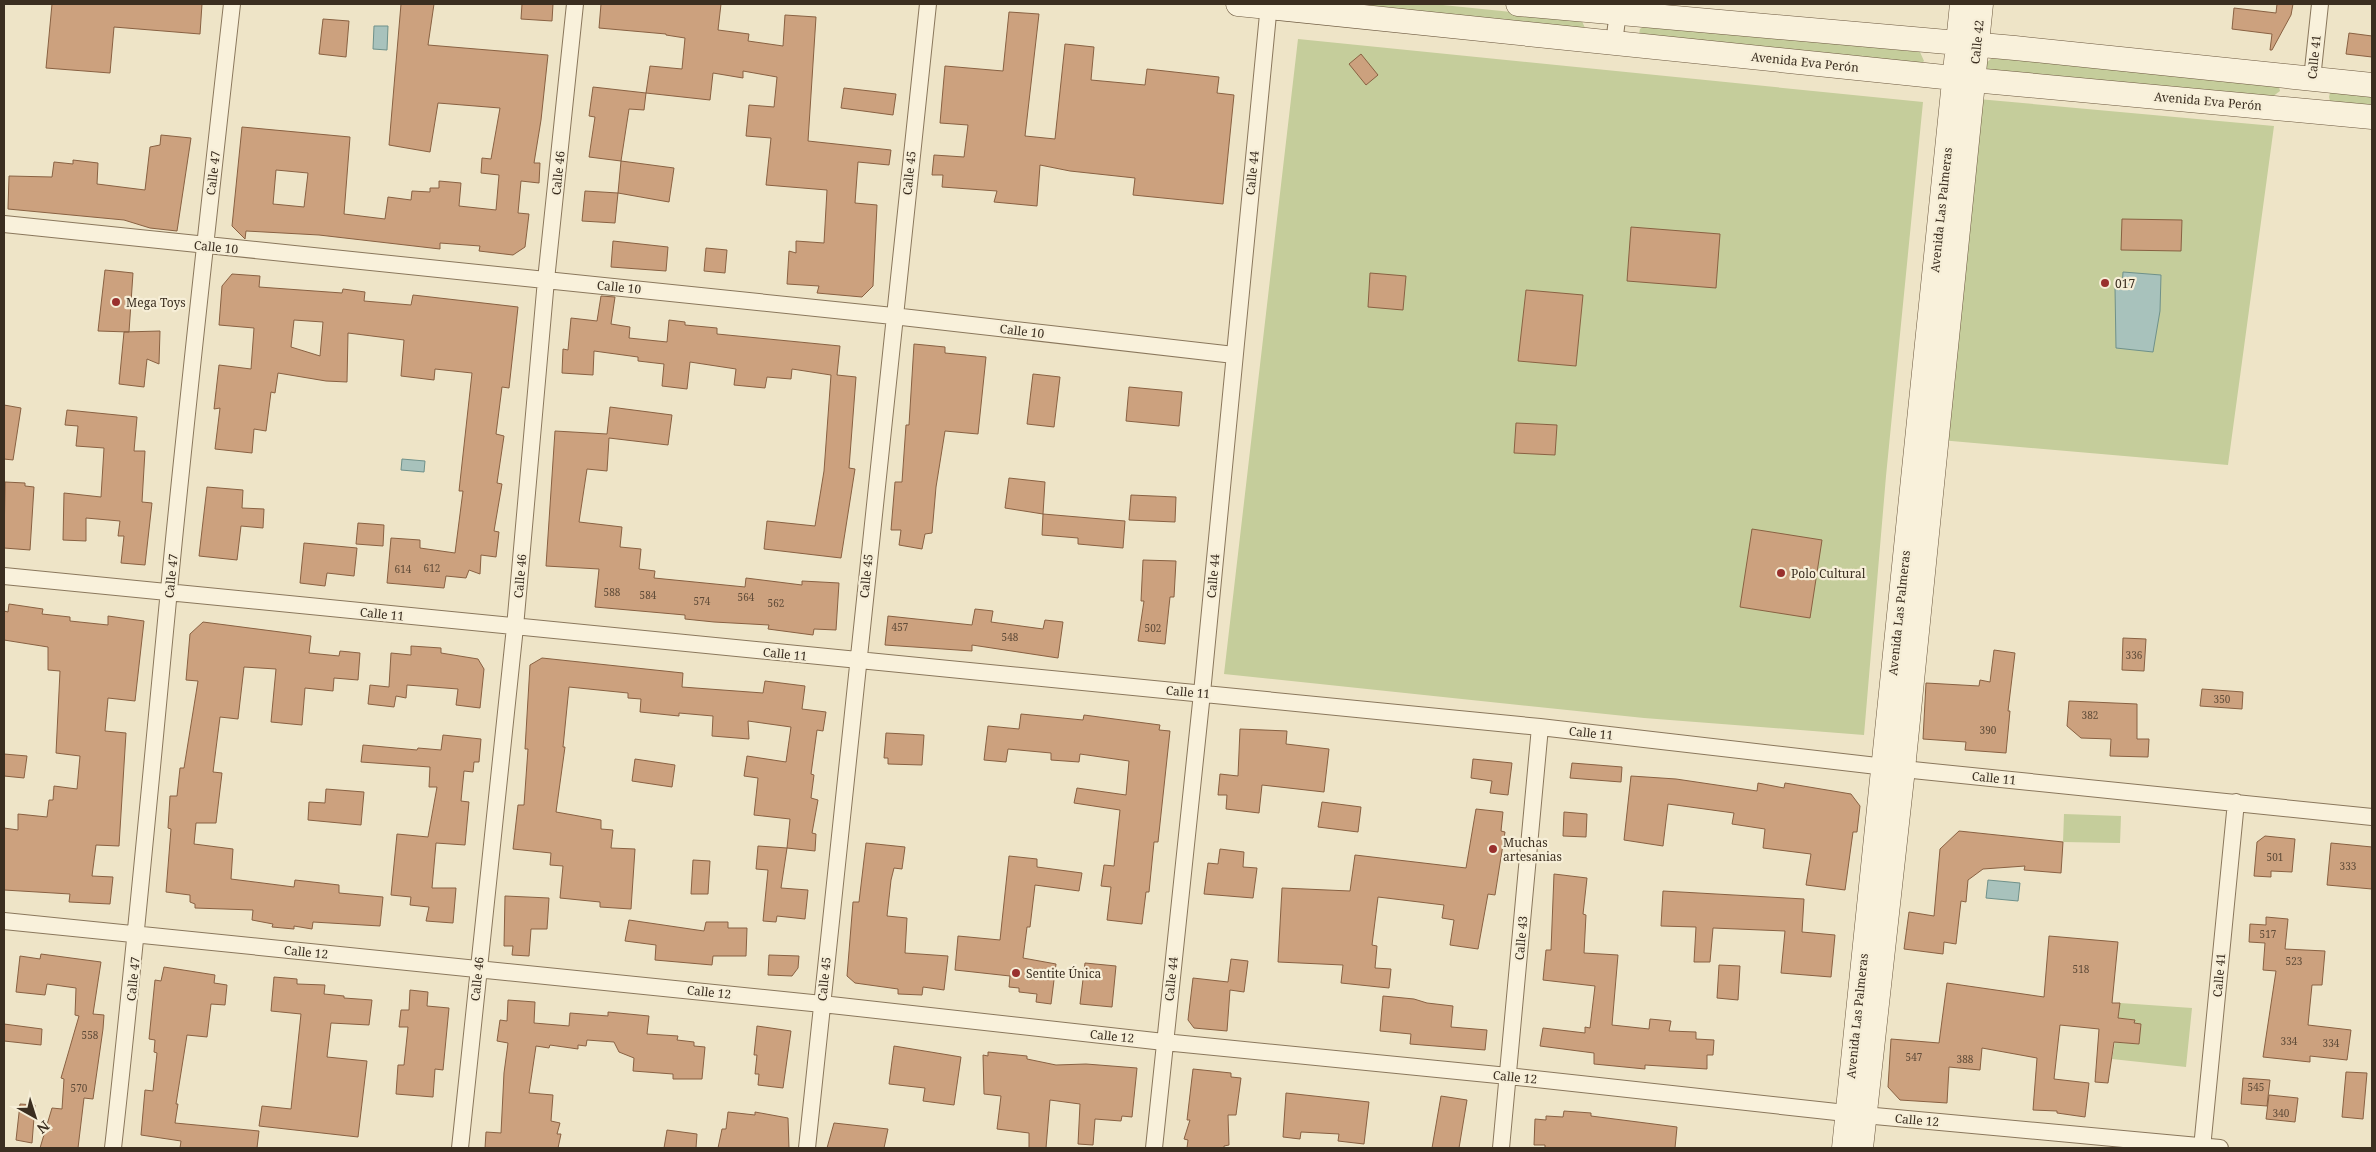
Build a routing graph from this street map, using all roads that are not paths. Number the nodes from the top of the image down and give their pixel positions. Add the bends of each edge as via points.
1 (232, 4) edge
2 (575, 4) edge
3 (928, 4) edge
4 (1238, 4) edge
5 (1518, 4) edge
6 (1962, 4) edge
7 (1981, 4) edge
8 (2320, 4) edge
9 (1269, 5) edge
10 (1618, 9) edge
11 (1614, 43) junction
12 (1967, 44) junction
13 (1964, 79) junction
14 (2312, 79) junction
15 (2372, 85) edge
16 (2308, 110) junction
17 (2372, 117) edge
18 (4, 224) edge
19 (204, 246) junction
20 (546, 280) junction
21 (893, 316) junction
22 (1234, 355) junction
23 (4, 576) edge
24 (169, 593) junction
25 (515, 627) junction
26 (857, 662) junction
27 (1202, 693) junction
28 (1540, 727) junction
29 (1893, 768) junction
30 (2236, 802) junction
31 (2372, 817) edge
32 (4, 921) edge
33 (138, 935) junction
34 (478, 969) junction
35 (822, 1004) junction
36 (1164, 1042) junction
37 (1508, 1076) junction
38 (1856, 1114) junction
39 (114, 1148) edge
40 (460, 1148) edge
41 (807, 1148) edge
42 (1154, 1148) edge
43 (1501, 1148) edge
44 (1844, 1148) edge
45 (1861, 1148) edge
46 (2202, 1148) edge
47 (2220, 1148) edge

1 - 19 street, Calle 47
2 - 20 street, Calle 46
3 - 21 street, Calle 45
4 - 9 main road, Avenida Eva Perón
5 - 10 main road
6 - 12 main road, Calle 42
7 - 12 main road, Calle 42
8 - 14 street, Calle 41
9 - 11 main road, Avenida Eva Perón
9 - 22 street, Calle 44
10 - 11 street
10 - 12 main road
11 - 13 main road, Avenida Eva Perón
12 - 13 main road, Calle 42
12 - 14 main road
13 - 16 main road, Avenida Eva Perón
13 - 29 main road, Avenida Las Palmeras
14 - 15 main road
14 - 16 main road, Calle 41
16 - 17 main road, Avenida Eva Perón
18 - 19 street, Calle 10
19 - 20 street, Calle 10
19 - 24 street, Calle 47
20 - 21 street, Calle 10
20 - 25 street, Calle 46
21 - 22 street, Calle 10
21 - 26 street, Calle 45
22 - 27 street, Calle 44
23 - 24 street, Calle 11
24 - 25 street, Calle 11
24 - 33 street, Calle 47
25 - 26 street, Calle 11
25 - 34 street, Calle 46
26 - 27 street, Calle 11
26 - 35 street, Calle 45
27 - 28 street, Calle 11
27 - 36 street, Calle 44
28 - 29 street, Calle 11
28 - 37 street, Calle 43
29 - 30 street, Calle 11
29 - 38 main road, Avenida Las Palmeras
30 - 31 street, Calle 11
30 - 46 street, Calle 41
32 - 33 street, Calle 12
33 - 34 street, Calle 12
33 - 39 street, Calle 47
34 - 35 street, Calle 12
34 - 40 street, Calle 46
35 - 36 street, Calle 12
35 - 41 street, Calle 45
36 - 37 street, Calle 12
36 - 42 street, Calle 44
37 - 38 street, Calle 12
37 - 43 street, Calle 43
38 - 44 main road, Avenida Las Palmeras
38 - 45 main road, Avenida Las Palmeras
38 - 46 street, Calle 12
46 - 47 street, Calle 12

